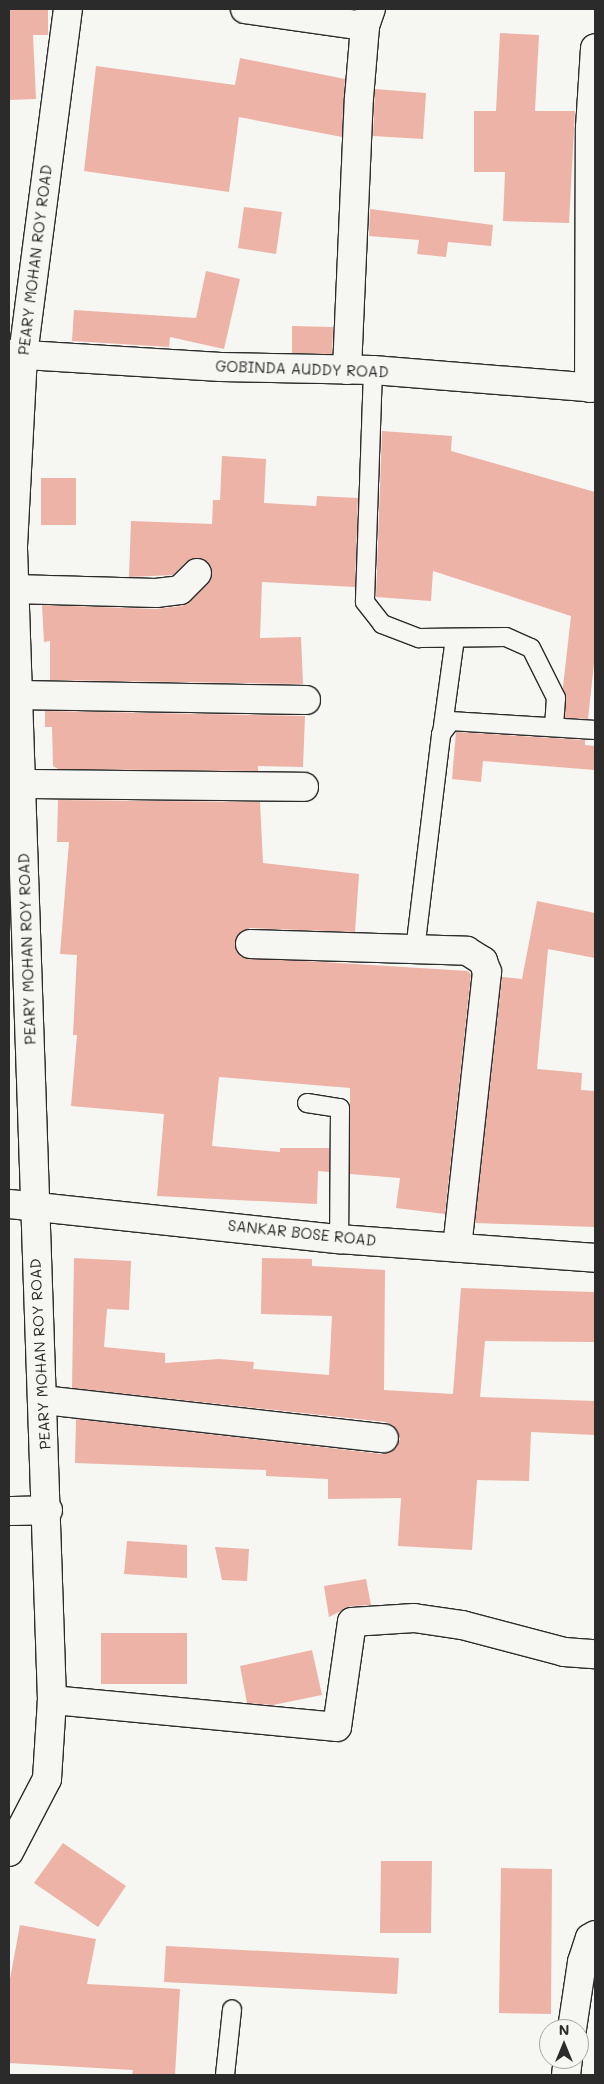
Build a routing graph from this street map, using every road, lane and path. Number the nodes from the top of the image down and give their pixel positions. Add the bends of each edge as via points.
1 (68, 9) edge
2 (245, 9) edge
3 (368, 18) edge
4 (595, 48) edge
5 (16, 354) edge
6 (360, 370) junction
7 (592, 388) edge
8 (197, 573) dead end
9 (14, 589) junction
10 (455, 638) junction
11 (18, 695) junction
12 (306, 700) dead end
13 (554, 727) junction
14 (595, 730) edge
15 (442, 734) junction
16 (304, 786) dead end
17 (16, 796) edge
18 (250, 944) dead end
19 (415, 950) junction
20 (307, 1104) dead end
21 (21, 1204) edge
22 (338, 1238) junction
23 (457, 1247) junction
24 (595, 1258) edge
25 (42, 1400) junction
26 (384, 1438) dead end
27 (48, 1510) junction
28 (9, 1511) edge
29 (595, 1654) edge
30 (52, 1700) junction
31 (9, 1852) edge
32 (595, 1935) edge
33 (232, 2008) dead end
34 (573, 2019) edge
35 (225, 2075) edge

1 - 5 street, PEARY MOHAN ROY ROAD
2 - 3 street
3 - 6 street
4 - 7 street via 590,128
5 - 6 street, GOBINDA AUDDY ROAD via 221,367
5 - 9 street, PEARY MOHAN ROY ROAD
6 - 7 street, GOBINDA AUDDY ROAD
6 - 10 lane via 365,602 382,624 419,638
8 - 9 street via 180,590
9 - 11 street, PEARY MOHAN ROY ROAD
10 - 13 lane via 506,637 531,648 556,698
10 - 15 lane
11 - 12 street
11 - 17 street, PEARY MOHAN ROY ROAD
13 - 14 lane
13 - 15 lane via 460,720 451,721
15 - 19 lane
16 - 17 street
17 - 21 street, PEARY MOHAN ROY ROAD
18 - 19 street
19 - 23 street via 467,951 483,961 487,972
20 - 22 lane via 340,1108
21 - 22 street, SANKAR BOSE ROAD
21 - 25 street, PEARY MOHAN ROY ROAD
22 - 23 street, SANKAR BOSE ROAD
23 - 24 street, SANKAR BOSE ROAD
25 - 26 street
25 - 27 street, PEARY MOHAN ROY ROAD
27 - 28 street
27 - 30 street, PEARY MOHAN ROY ROAD
29 - 30 street via 564,1652 462,1625 414,1618 352,1622 336,1727
30 - 31 street, PEARY MOHAN ROY ROAD via 47,1779
32 - 34 street via 590,1938 582,1962
33 - 35 lane

